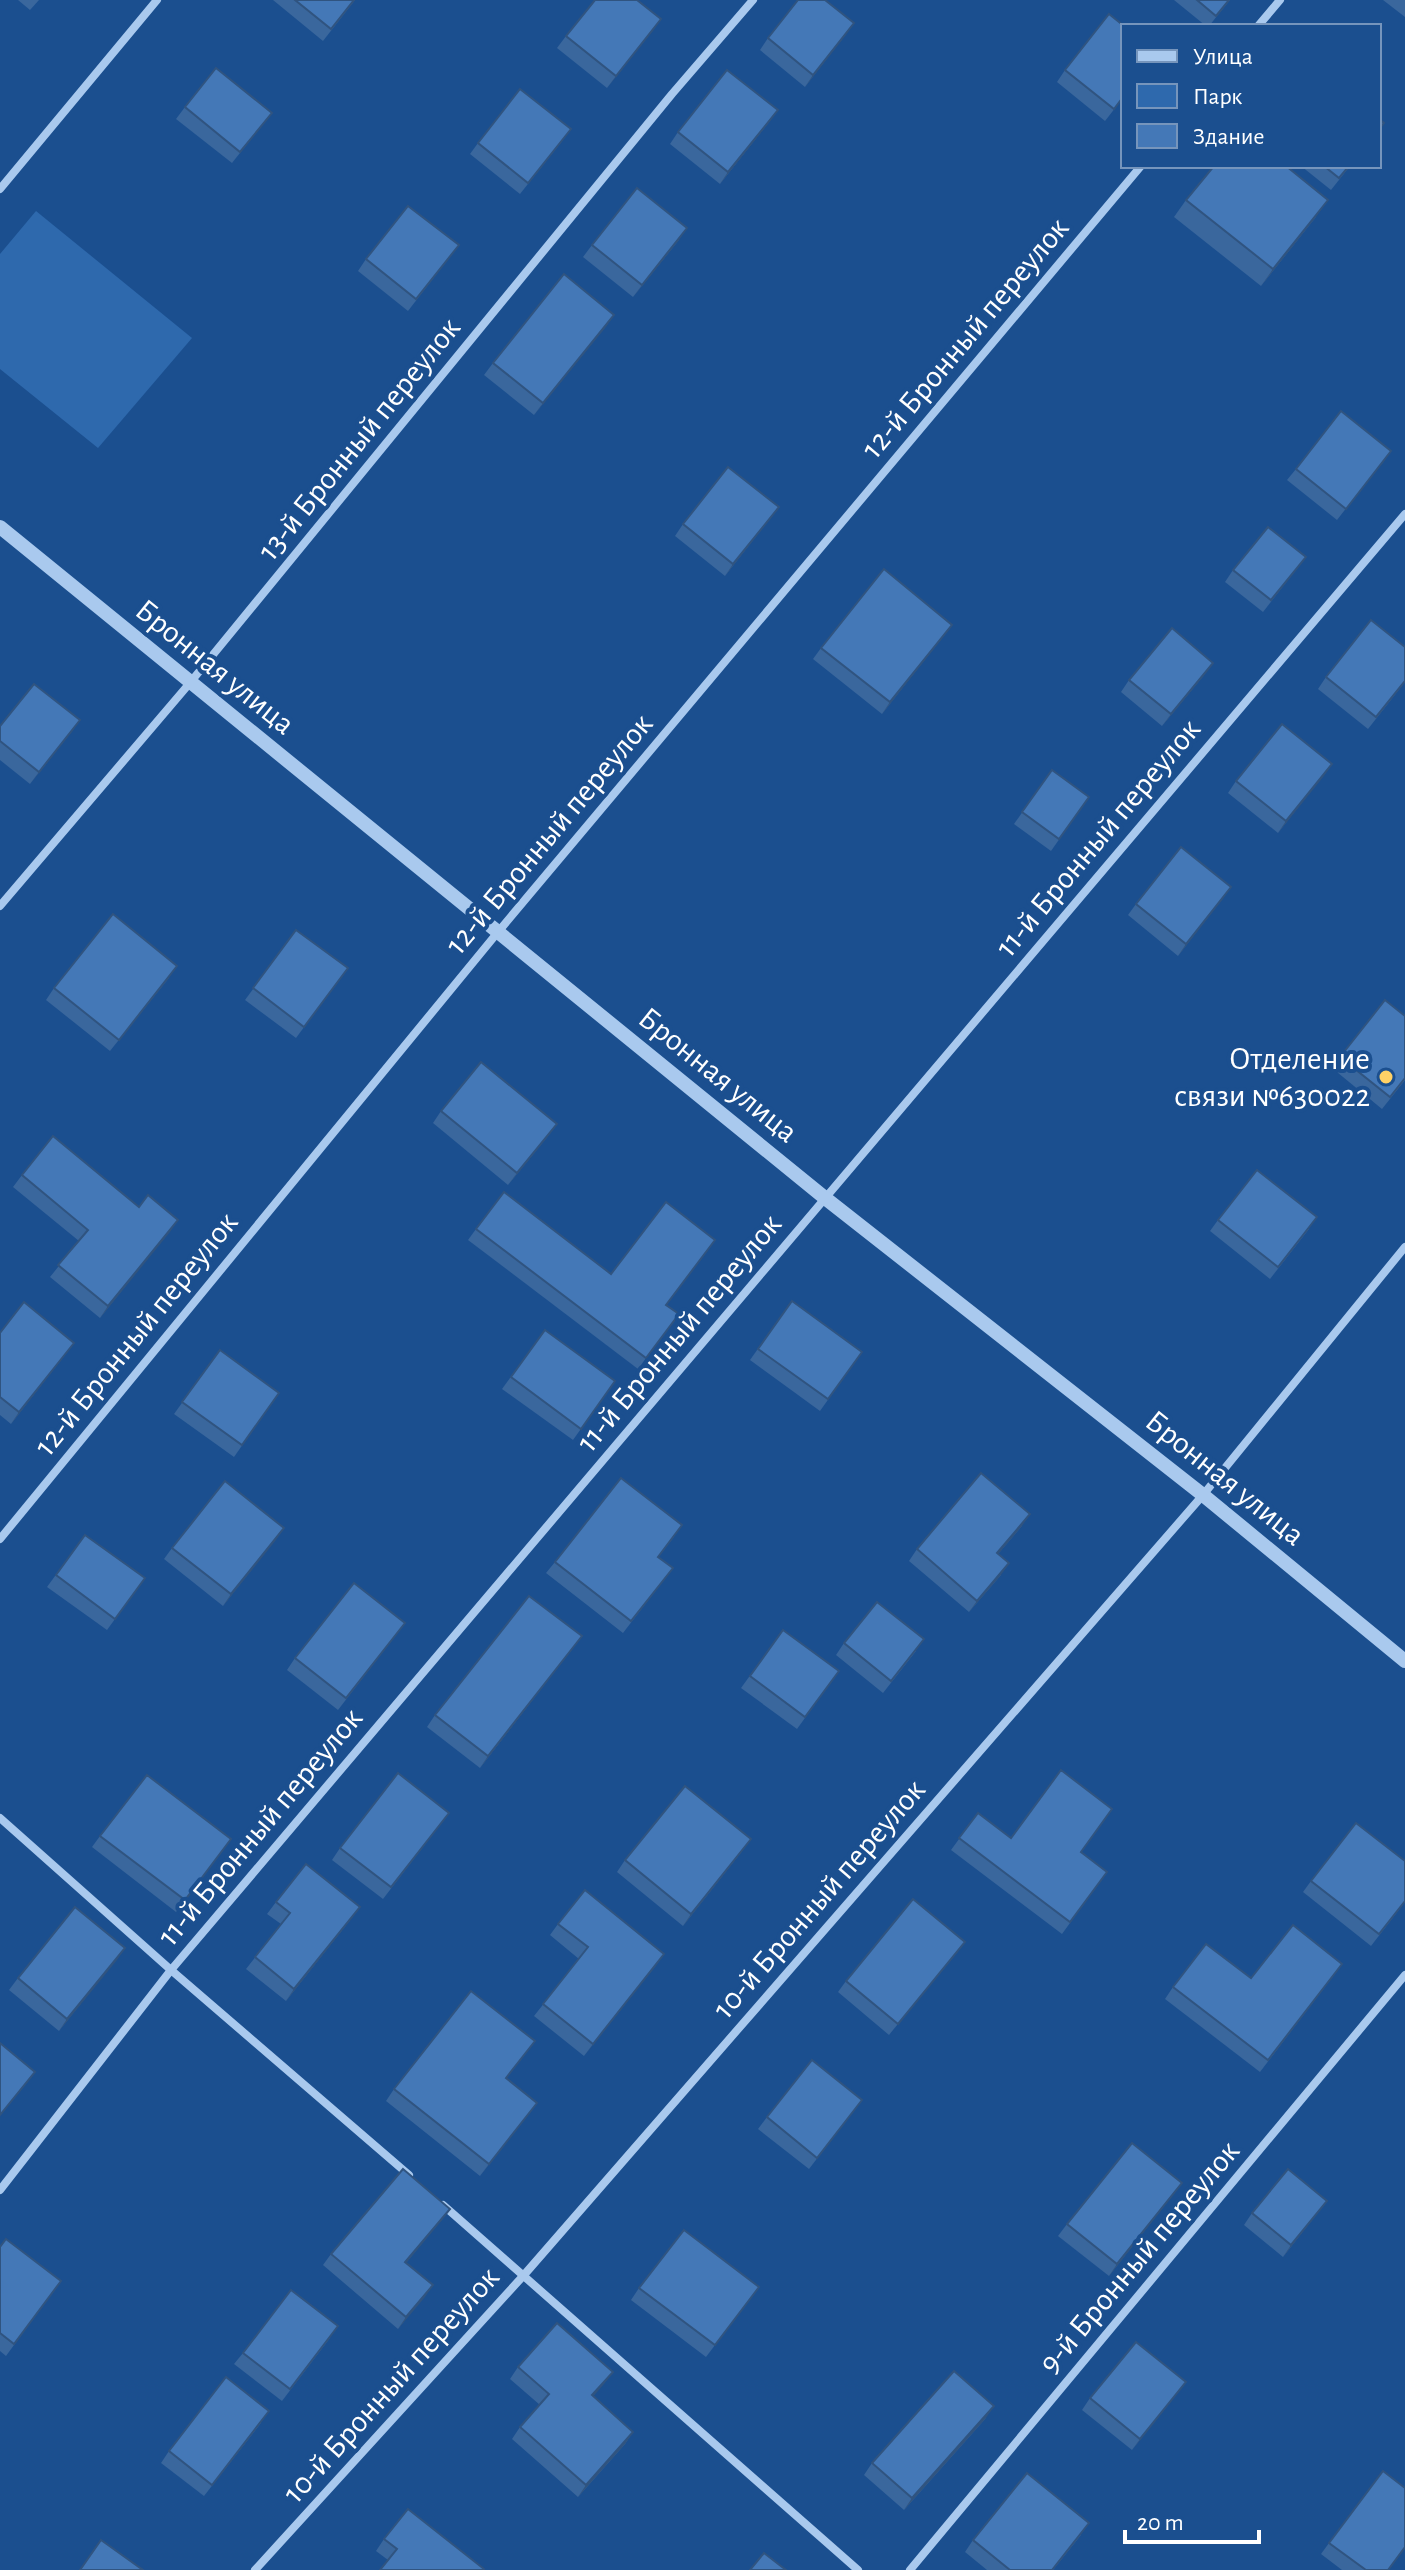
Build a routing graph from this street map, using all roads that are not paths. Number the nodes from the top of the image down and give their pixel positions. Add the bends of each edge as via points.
1 (157, 0) edge
2 (753, 0) edge
3 (1280, 0) edge
4 (1260, 24) edge
5 (1139, 168) edge
6 (0, 189) edge
7 (1405, 514) edge
8 (0, 527) edge
9 (189, 684) junction
10 (0, 906) edge
11 (498, 932) junction
12 (825, 1198) junction
13 (1405, 1247) edge
14 (1203, 1495) junction
15 (0, 1539) edge
16 (1405, 1661) edge
17 (0, 1818) edge
18 (171, 1970) junction
19 (1405, 1975) edge
20 (418, 2183) edge
21 (0, 2190) edge
22 (430, 2193) edge
23 (524, 2275) junction
24 (255, 2570) edge
25 (858, 2570) edge
26 (910, 2570) edge

1 - 6 street
2 - 9 street, 13-й Бронный переулок
3 - 4 street
5 - 11 street, 12-й Бронный переулок
7 - 12 street, 11-й Бронный переулок
8 - 9 street, Бронная улица
9 - 10 street, 13-й Бронный переулок
9 - 11 street, Бронная улица
11 - 12 street, Бронная улица
11 - 15 street, 12-й Бронный переулок
12 - 14 street, Бронная улица
12 - 18 street, 11-й Бронный переулок
13 - 14 street, 10-й Бронный переулок
14 - 16 street, Бронная улица
14 - 23 street, 10-й Бронный переулок
17 - 18 street
18 - 20 street
18 - 21 street, 11-й Бронный переулок
19 - 26 street, 9-й Бронный переулок
22 - 23 street
23 - 24 street, 10-й Бронный переулок
23 - 25 street

